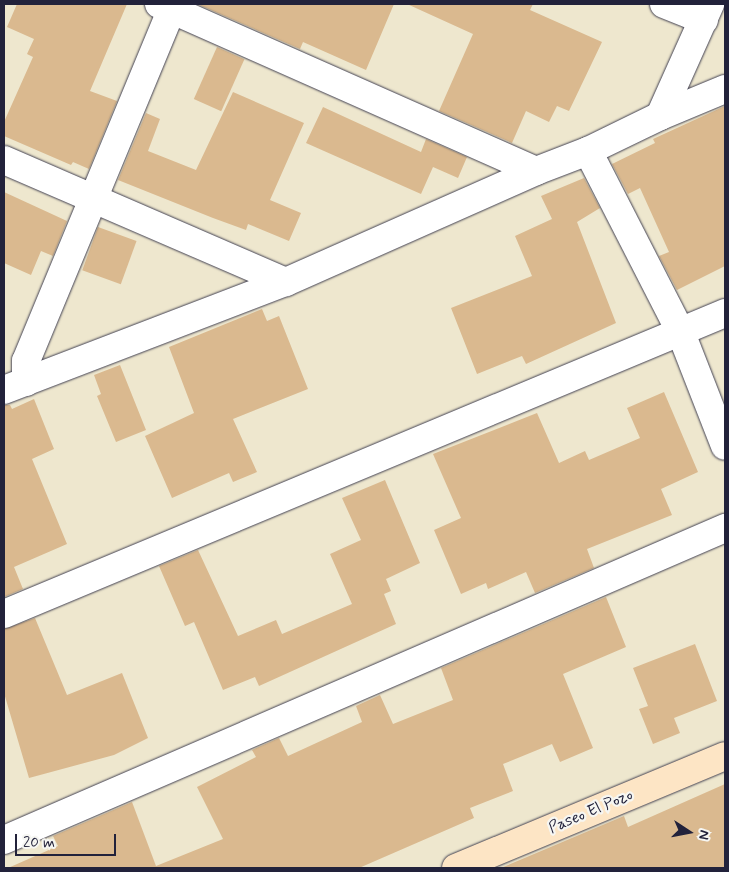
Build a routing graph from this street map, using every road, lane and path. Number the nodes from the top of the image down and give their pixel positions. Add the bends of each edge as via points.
1 (664, 4) edge
2 (168, 5) edge
3 (707, 12) edge
4 (725, 89) edge
5 (660, 116) junction
6 (588, 151) junction
7 (4, 160) edge
8 (536, 171) junction
9 (91, 198) junction
10 (286, 282) junction
11 (725, 313) edge
12 (681, 333) junction
13 (15, 386) edge
14 (725, 446) edge
15 (725, 528) edge
16 (4, 614) edge
17 (725, 756) edge
18 (4, 840) edge
19 (456, 868) edge

1 - 3 street
2 - 8 street
2 - 9 street
3 - 5 street
4 - 5 street
5 - 6 street
6 - 8 street
6 - 12 street
7 - 9 street
8 - 10 street
9 - 10 street
9 - 13 street
10 - 13 street
11 - 12 street
12 - 14 street
12 - 16 street
15 - 18 street
17 - 19 street, Paseo El Pozo

